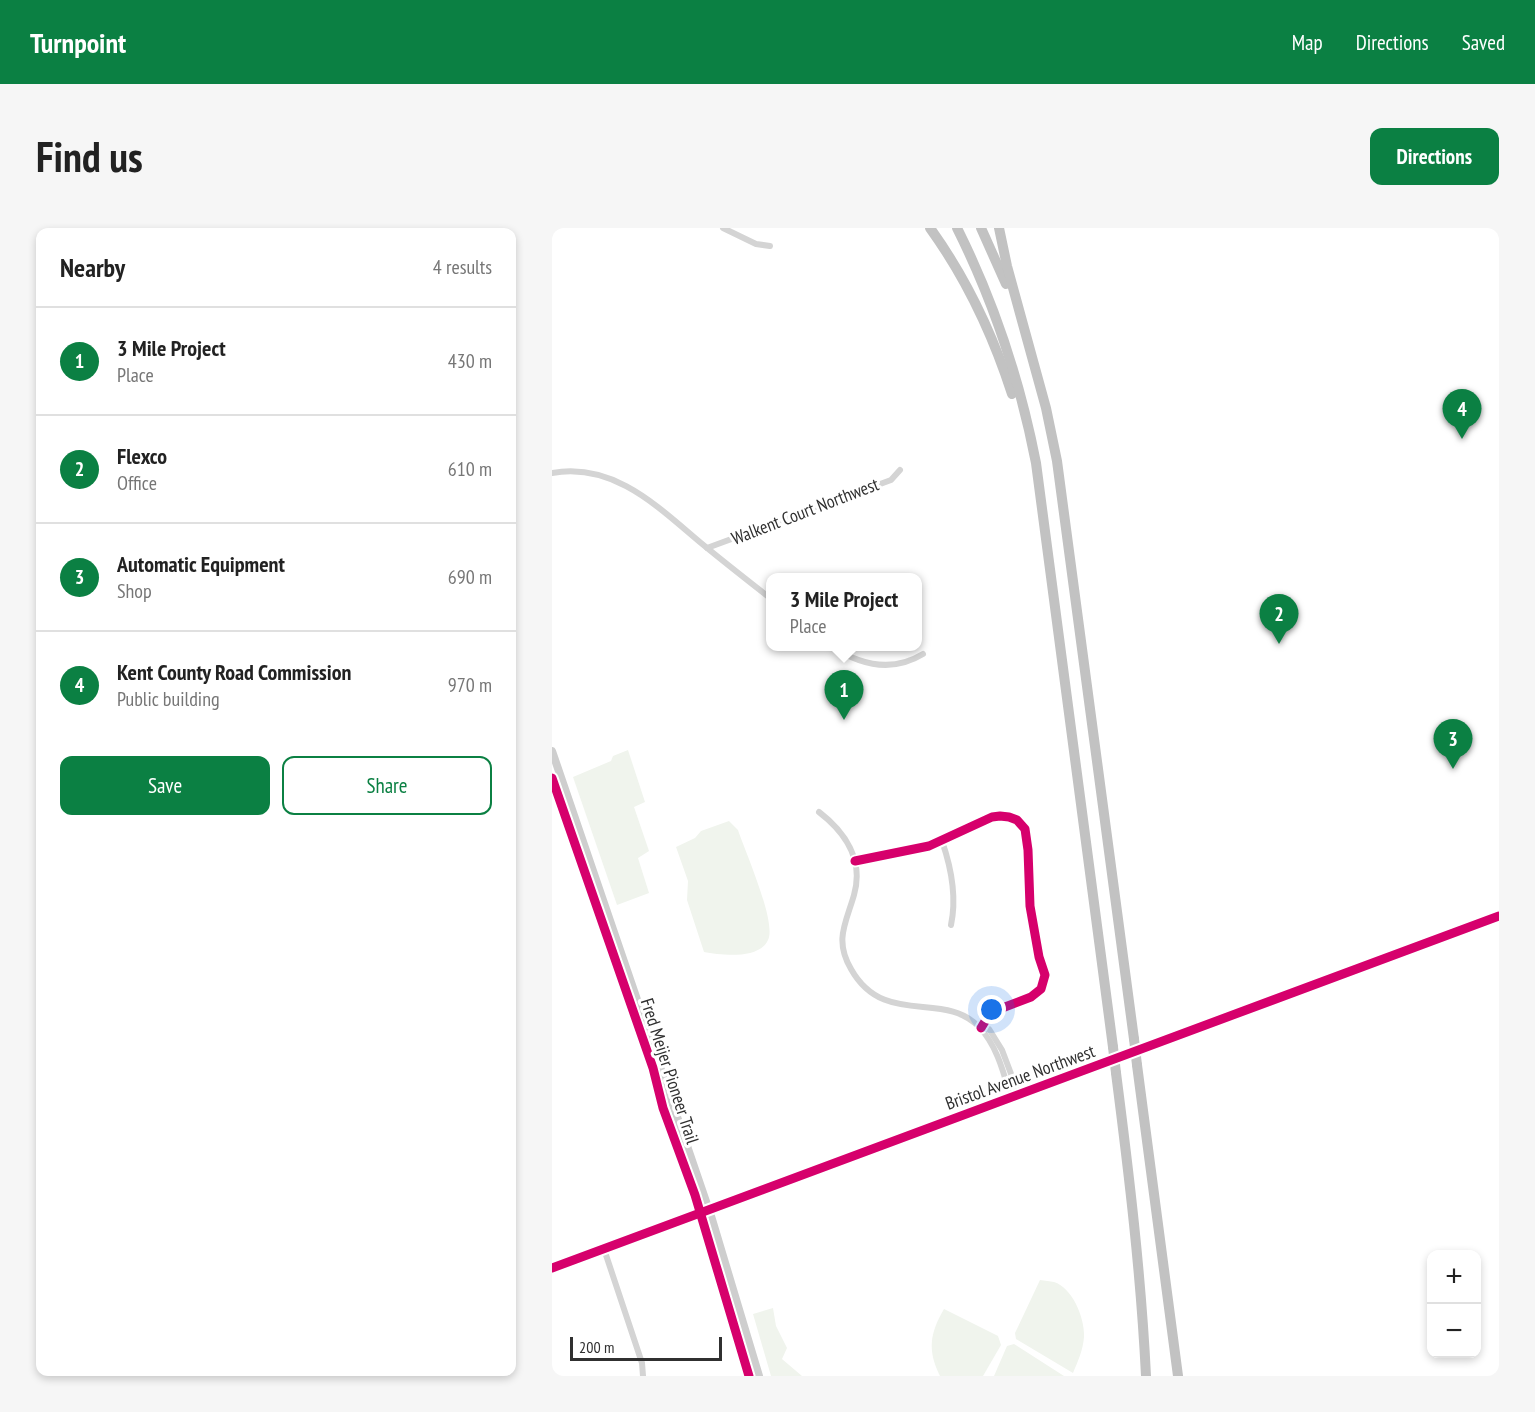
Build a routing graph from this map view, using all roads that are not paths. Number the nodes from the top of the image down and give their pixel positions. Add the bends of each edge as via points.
1 (723, 228) edge
2 (930, 228) edge
3 (957, 228) edge
4 (981, 228) edge
5 (999, 228) edge
6 (770, 246) dead end
7 (1032, 355) junction
8 (900, 470) dead end
9 (552, 474) edge
10 (1043, 519) junction
11 (707, 548) junction
12 (766, 594) edge
13 (838, 651) edge
14 (923, 654) dead end
15 (552, 751) edge
16 (819, 812) dead end
17 (942, 841) junction
18 (855, 861) junction
19 (1499, 916) edge
20 (951, 925) dead end
21 (981, 1028) junction
22 (1015, 1096) junction
23 (709, 1210) junction
24 (604, 1249) junction
25 (552, 1268) edge
26 (643, 1376) edge
27 (759, 1376) edge
28 (1146, 1376) edge
29 (1178, 1376) edge

1 - 6 street via 756,244
2 - 10 highway via 972,297 1002,363
3 - 10 highway via 987,296 1012,368 1031,438
4 - 7 highway
5 - 7 highway
7 - 29 highway, bridge via 1062,494
8 - 11 street, Walkent Court Northwest via 891,480
9 - 11 street via 586,472 631,487
10 - 28 highway, bridge via 1133,1200
11 - 12 street
13 - 14 street via 876,665 902,664
15 - 23 street
16 - 18 street via 842,834
17 - 18 street
17 - 20 street via 954,906
17 - 21 street via 992,817 1009,817 1025,829 1030,906 1038,957 1045,975 1041,989 997,1010
18 - 21 street via 855,889 842,936 846,959 857,979 888,1002 959,1014
19 - 22 street, Bristol Avenue Northwest
21 - 22 street
22 - 23 street, Bristol Avenue Northwest
23 - 24 street, Bristol Avenue Northwest
23 - 27 street
24 - 25 street, Bristol Avenue Northwest
24 - 26 street

